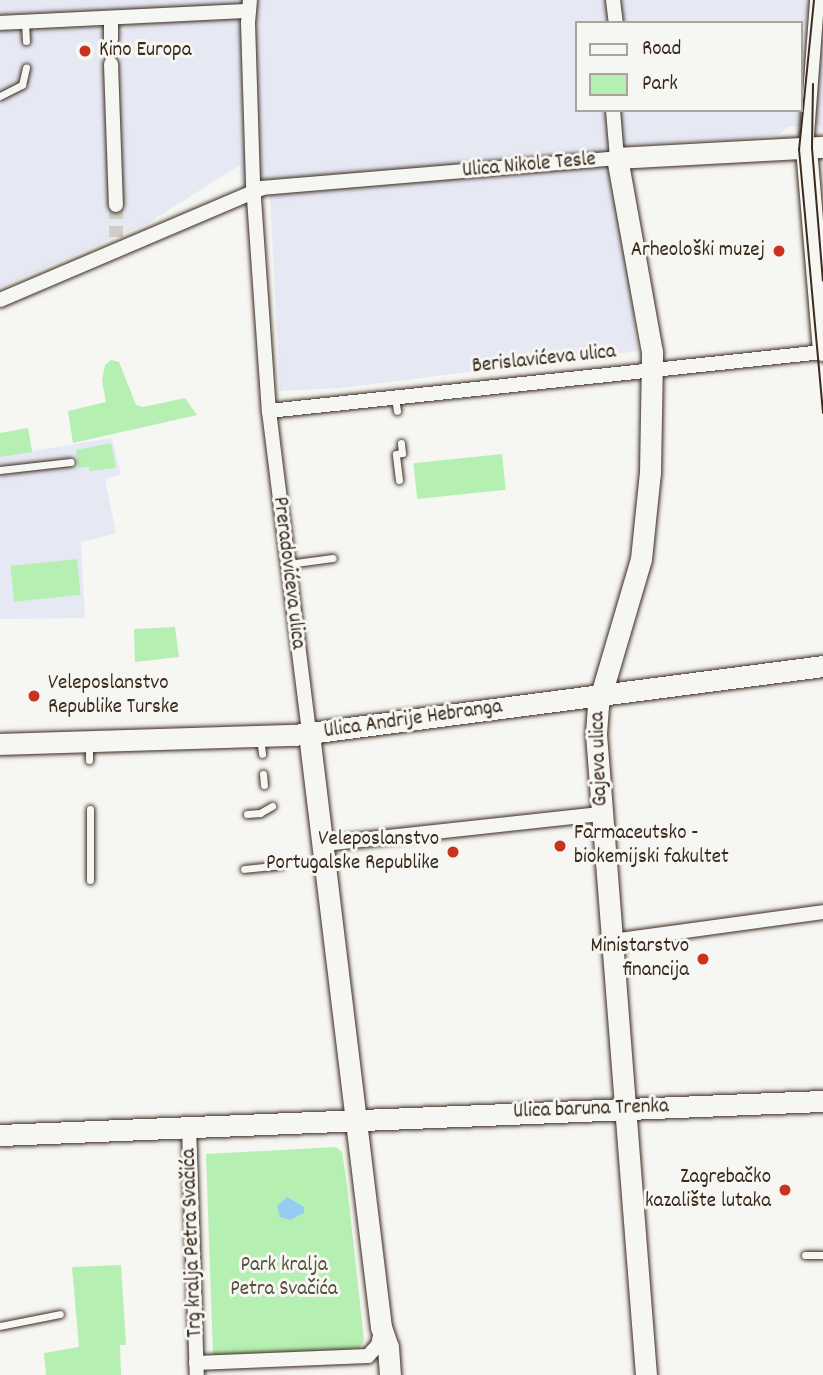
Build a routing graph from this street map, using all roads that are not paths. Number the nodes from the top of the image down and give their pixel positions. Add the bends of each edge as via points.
1 (613, 0) edge
2 (817, 0) edge
3 (174, 8) edge
4 (249, 11) edge
5 (111, 18) junction
6 (616, 21) edge
7 (25, 22) junction
8 (0, 23) edge
9 (111, 38) tunnel mouth
10 (26, 41) dead end
11 (111, 64) tunnel mouth
12 (26, 67) dead end
13 (0, 96) edge
14 (613, 112) edge
15 (814, 148) edge
16 (617, 158) junction
17 (253, 190) junction
18 (116, 205) tunnel mouth
19 (0, 300) edge
20 (823, 351) edge
21 (653, 370) junction
22 (269, 411) junction
23 (401, 443) dead end
24 (71, 462) dead end
25 (0, 470) edge
26 (398, 480) dead end
27 (333, 558) dead end
28 (287, 564) junction
29 (823, 666) edge
30 (601, 695) junction
31 (309, 734) junction
32 (0, 744) edge
33 (263, 774) dead end
34 (264, 785) dead end
35 (272, 806) dead end
36 (90, 809) dead end
37 (247, 814) dead end
38 (602, 814) junction
39 (321, 856) junction
40 (281, 865) dead end
41 (244, 869) dead end
42 (90, 880) dead end
43 (823, 912) edge
44 (612, 941) junction
45 (823, 1101) edge
46 (626, 1109) junction
47 (358, 1120) junction
48 (189, 1127) junction
49 (0, 1135) edge
50 (805, 1255) dead end
51 (823, 1255) edge
52 (60, 1314) dead end
53 (0, 1326) edge
54 (382, 1327) junction
55 (368, 1356) junction
56 (197, 1369) edge
57 (389, 1375) edge
58 (646, 1375) edge

1 - 6 street
2 - 15 street
3 - 4 street
3 - 5 street
4 - 17 street, Preradovićeva ulica
5 - 7 street
5 - 9 street
7 - 8 street
7 - 10 lane
11 - 18 street
12 - 13 lane via 22,85
14 - 16 street, Gajeva ulica
15 - 16 street, Ulica Nikole Tesle
15 - 20 street
16 - 17 street, Ulica Nikole Tesle
16 - 21 street, Gajeva ulica
17 - 19 street, Ulica Nikole Tesle via 116,243
17 - 22 street, Preradovićeva ulica
20 - 21 street, Berislavićeva ulica
21 - 22 street, Berislavićeva ulica via 396,405
21 - 30 street, Gajeva ulica via 644,542
22 - 28 street, Preradovićeva ulica
23 - 26 lane via 402,453 396,454
24 - 25 lane
27 - 28 lane
28 - 31 street, Preradovićeva ulica
29 - 30 street, Ulica Andrije Hebranga
30 - 31 street, Ulica Andrije Hebranga
30 - 38 street, Gajeva ulica via 596,734
31 - 32 street, Ulica Andrije Hebranga via 261,745 89,751
31 - 39 street, Preradovićeva ulica via 312,803
33 - 34 lane
35 - 37 lane
36 - 42 lane
38 - 39 street
38 - 44 street, Gajeva ulica
39 - 47 street, Preradovićeva ulica
40 - 41 lane
43 - 44 street
44 - 46 street, Gajeva ulica
45 - 46 street, Ulica baruna Trenka
46 - 47 street, Ulica baruna Trenka
46 - 58 street, Gajeva ulica
47 - 48 street, Trg kralja Petra Svačića
47 - 54 street
48 - 49 street
48 - 56 street, Trg kralja Petra Svačića
50 - 51 lane
52 - 53 lane
54 - 55 street via 378,1345
54 - 57 street
55 - 56 street, Trg kralja Petra Svačića
55 - 57 street via 380,1362

